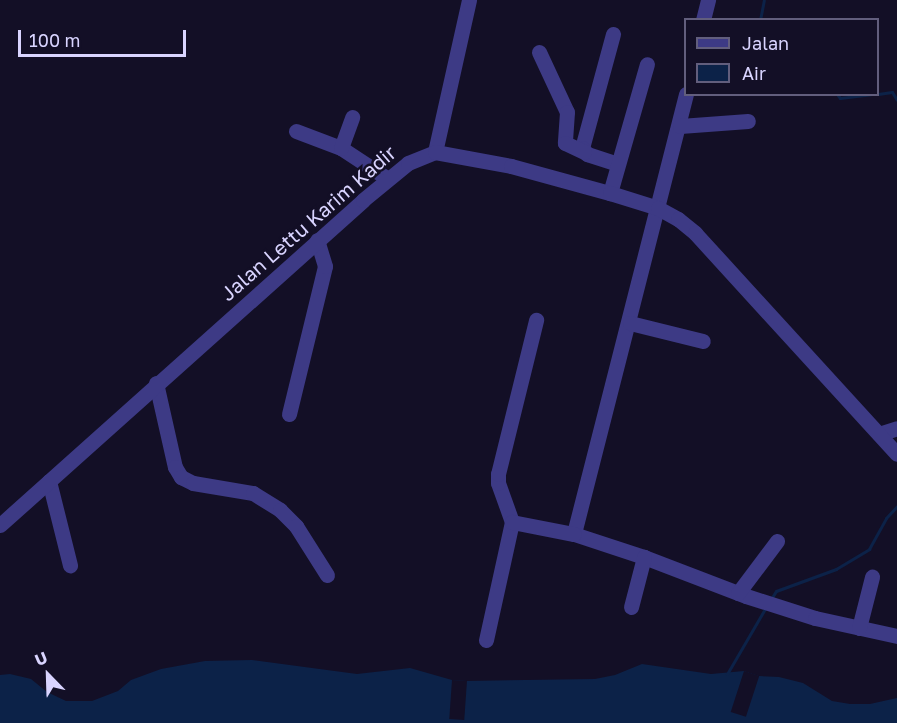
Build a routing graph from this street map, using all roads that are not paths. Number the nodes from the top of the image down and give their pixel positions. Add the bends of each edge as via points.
1 (469, 0) edge
2 (708, 0) edge
3 (704, 18) edge
4 (613, 34) dead end
5 (539, 52) dead end
6 (647, 64) dead end
7 (686, 96) edge
8 (352, 117) dead end
9 (748, 121) dead end
10 (680, 126) junction
11 (296, 131) dead end
12 (341, 148) junction
13 (435, 152) junction
14 (584, 152) junction
15 (617, 164) junction
16 (388, 179) junction
17 (610, 193) junction
18 (658, 208) junction
19 (317, 240) junction
20 (536, 320) dead end
21 (630, 323) junction
22 (703, 342) dead end
23 (156, 383) junction
24 (289, 414) dead end
25 (897, 428) edge
26 (879, 434) junction
27 (897, 454) edge
28 (49, 481) junction
29 (512, 522) junction
30 (0, 525) edge
31 (574, 534) junction
32 (777, 541) dead end
33 (644, 557) junction
34 (70, 565) dead end
35 (327, 575) dead end
36 (872, 577) dead end
37 (738, 593) junction
38 (631, 607) dead end
39 (859, 628) junction
40 (897, 636) edge
41 (486, 640) dead end

1 - 13 street
2 - 3 street
4 - 14 street
5 - 14 street via 567,112 564,141
6 - 15 street
7 - 10 street
8 - 12 street
9 - 10 street
10 - 18 street
11 - 12 street
12 - 16 street
13 - 16 street, Jalan Lettu Karim Kadir via 415,158
13 - 17 street via 511,166
14 - 15 street
15 - 17 street
16 - 19 street, Jalan Lettu Karim Kadir
17 - 18 street
18 - 21 street
18 - 26 street via 695,232
19 - 23 street, Jalan Lettu Karim Kadir
19 - 24 street via 325,266
20 - 29 street via 498,474
21 - 22 street
21 - 31 street
23 - 28 street, Jalan Lettu Karim Kadir
23 - 35 street via 175,467 181,477 193,483 253,493 280,510 296,526
25 - 26 street
26 - 27 street
28 - 30 street, Jalan Lettu Karim Kadir
28 - 34 street
29 - 31 street
29 - 41 street
31 - 33 street
32 - 37 street
33 - 37 street
33 - 38 street
36 - 39 street
37 - 39 street
39 - 40 street

